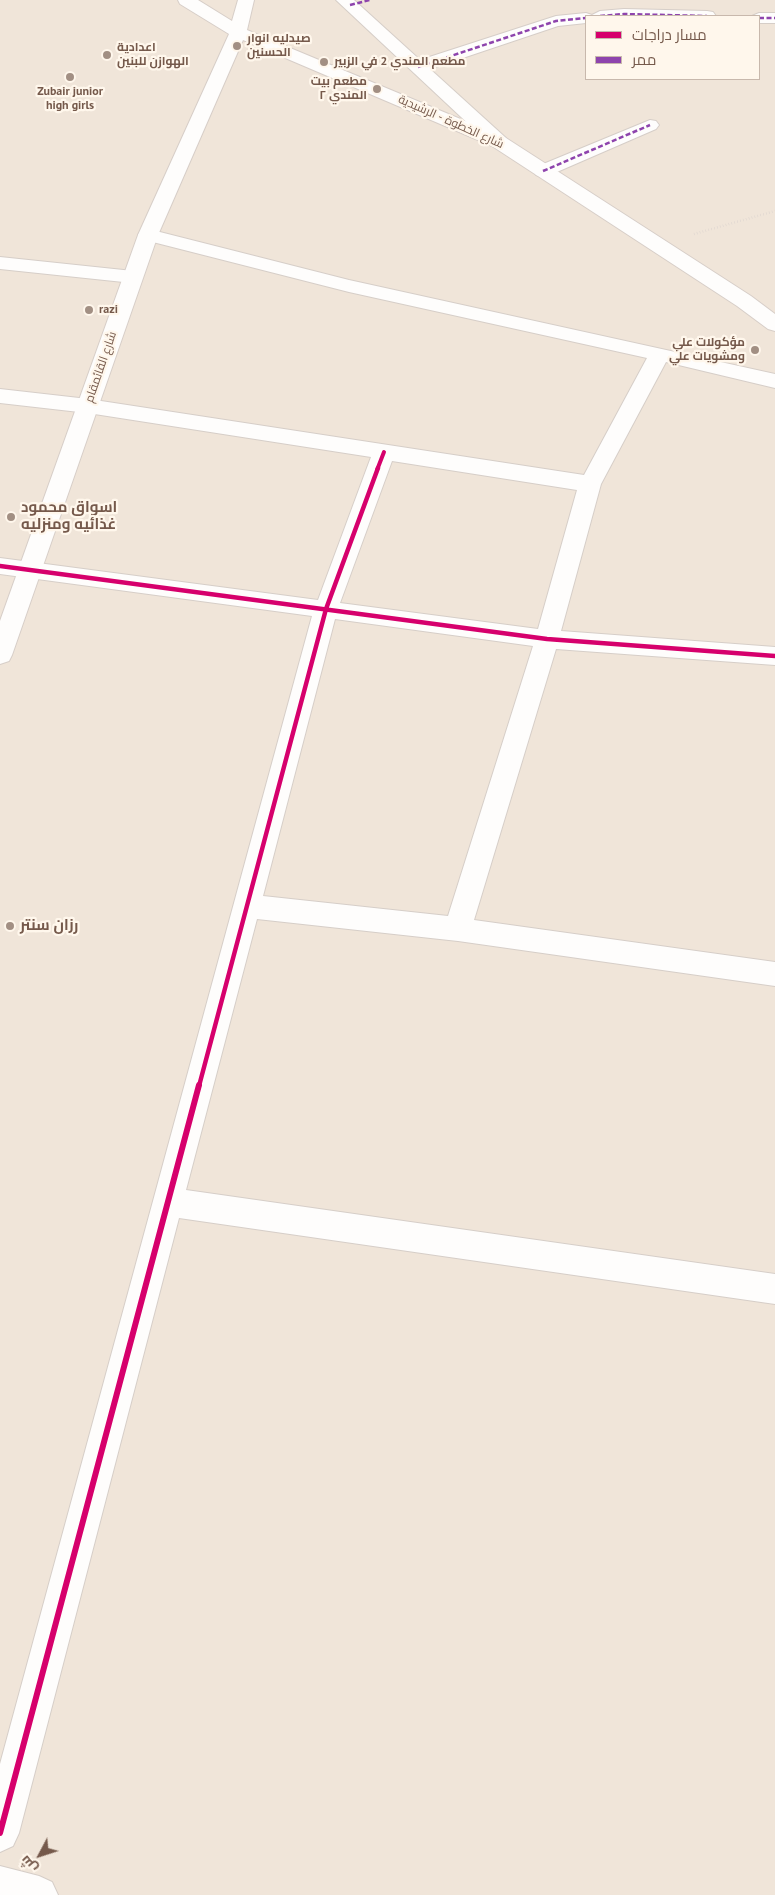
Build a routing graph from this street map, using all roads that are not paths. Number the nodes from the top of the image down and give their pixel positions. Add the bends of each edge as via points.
1 (186, 0) edge
2 (246, 0) edge
3 (370, 0) edge
4 (347, 2) edge
5 (612, 15) edge
6 (666, 15) edge
7 (585, 18) edge
8 (760, 18) edge
9 (775, 18) edge
10 (238, 32) junction
11 (418, 67) junction
12 (650, 125) dead end
13 (499, 142) junction
14 (543, 171) junction
15 (148, 235) junction
16 (0, 262) edge
17 (133, 277) junction
18 (775, 324) edge
19 (660, 354) junction
20 (775, 381) edge
21 (0, 396) edge
22 (88, 406) junction
23 (384, 452) junction
24 (590, 484) junction
25 (0, 566) edge
26 (30, 570) junction
27 (326, 609) junction
28 (548, 639) junction
29 (0, 655) edge
30 (775, 656) edge
31 (247, 906) junction
32 (458, 929) junction
33 (775, 974) edge
34 (168, 1202) junction
35 (775, 1289) edge
36 (0, 1833) edge
37 (0, 1885) edge
38 (39, 1895) edge

1 - 10 street, شارع الخطوة - الرشيدية
2 - 10 street, شارع القائمقام
3 - 4 street
4 - 11 street
5 - 6 street
7 - 11 street via 556,21
8 - 9 street
10 - 13 street, شارع الخطوة - الرشيدية
10 - 15 street, شارع القائمقام
11 - 13 street
12 - 14 street
13 - 14 street, شارع الخطوة - الرشيدية
14 - 18 street, شارع الخطوة - الرشيدية
15 - 17 street, شارع القائمقام
15 - 19 street via 349,286
16 - 17 street
17 - 22 street, شارع القائمقام
19 - 20 street
19 - 24 street
21 - 22 street
22 - 23 street
22 - 26 street, شارع القائمقام
23 - 24 street
23 - 27 street
24 - 28 street
25 - 26 street
26 - 27 street
26 - 29 street, شارع القائمقام
27 - 28 street
27 - 31 street
28 - 30 street
28 - 32 street
31 - 32 street
31 - 34 street
32 - 33 street
34 - 35 street
34 - 36 street
37 - 38 street

